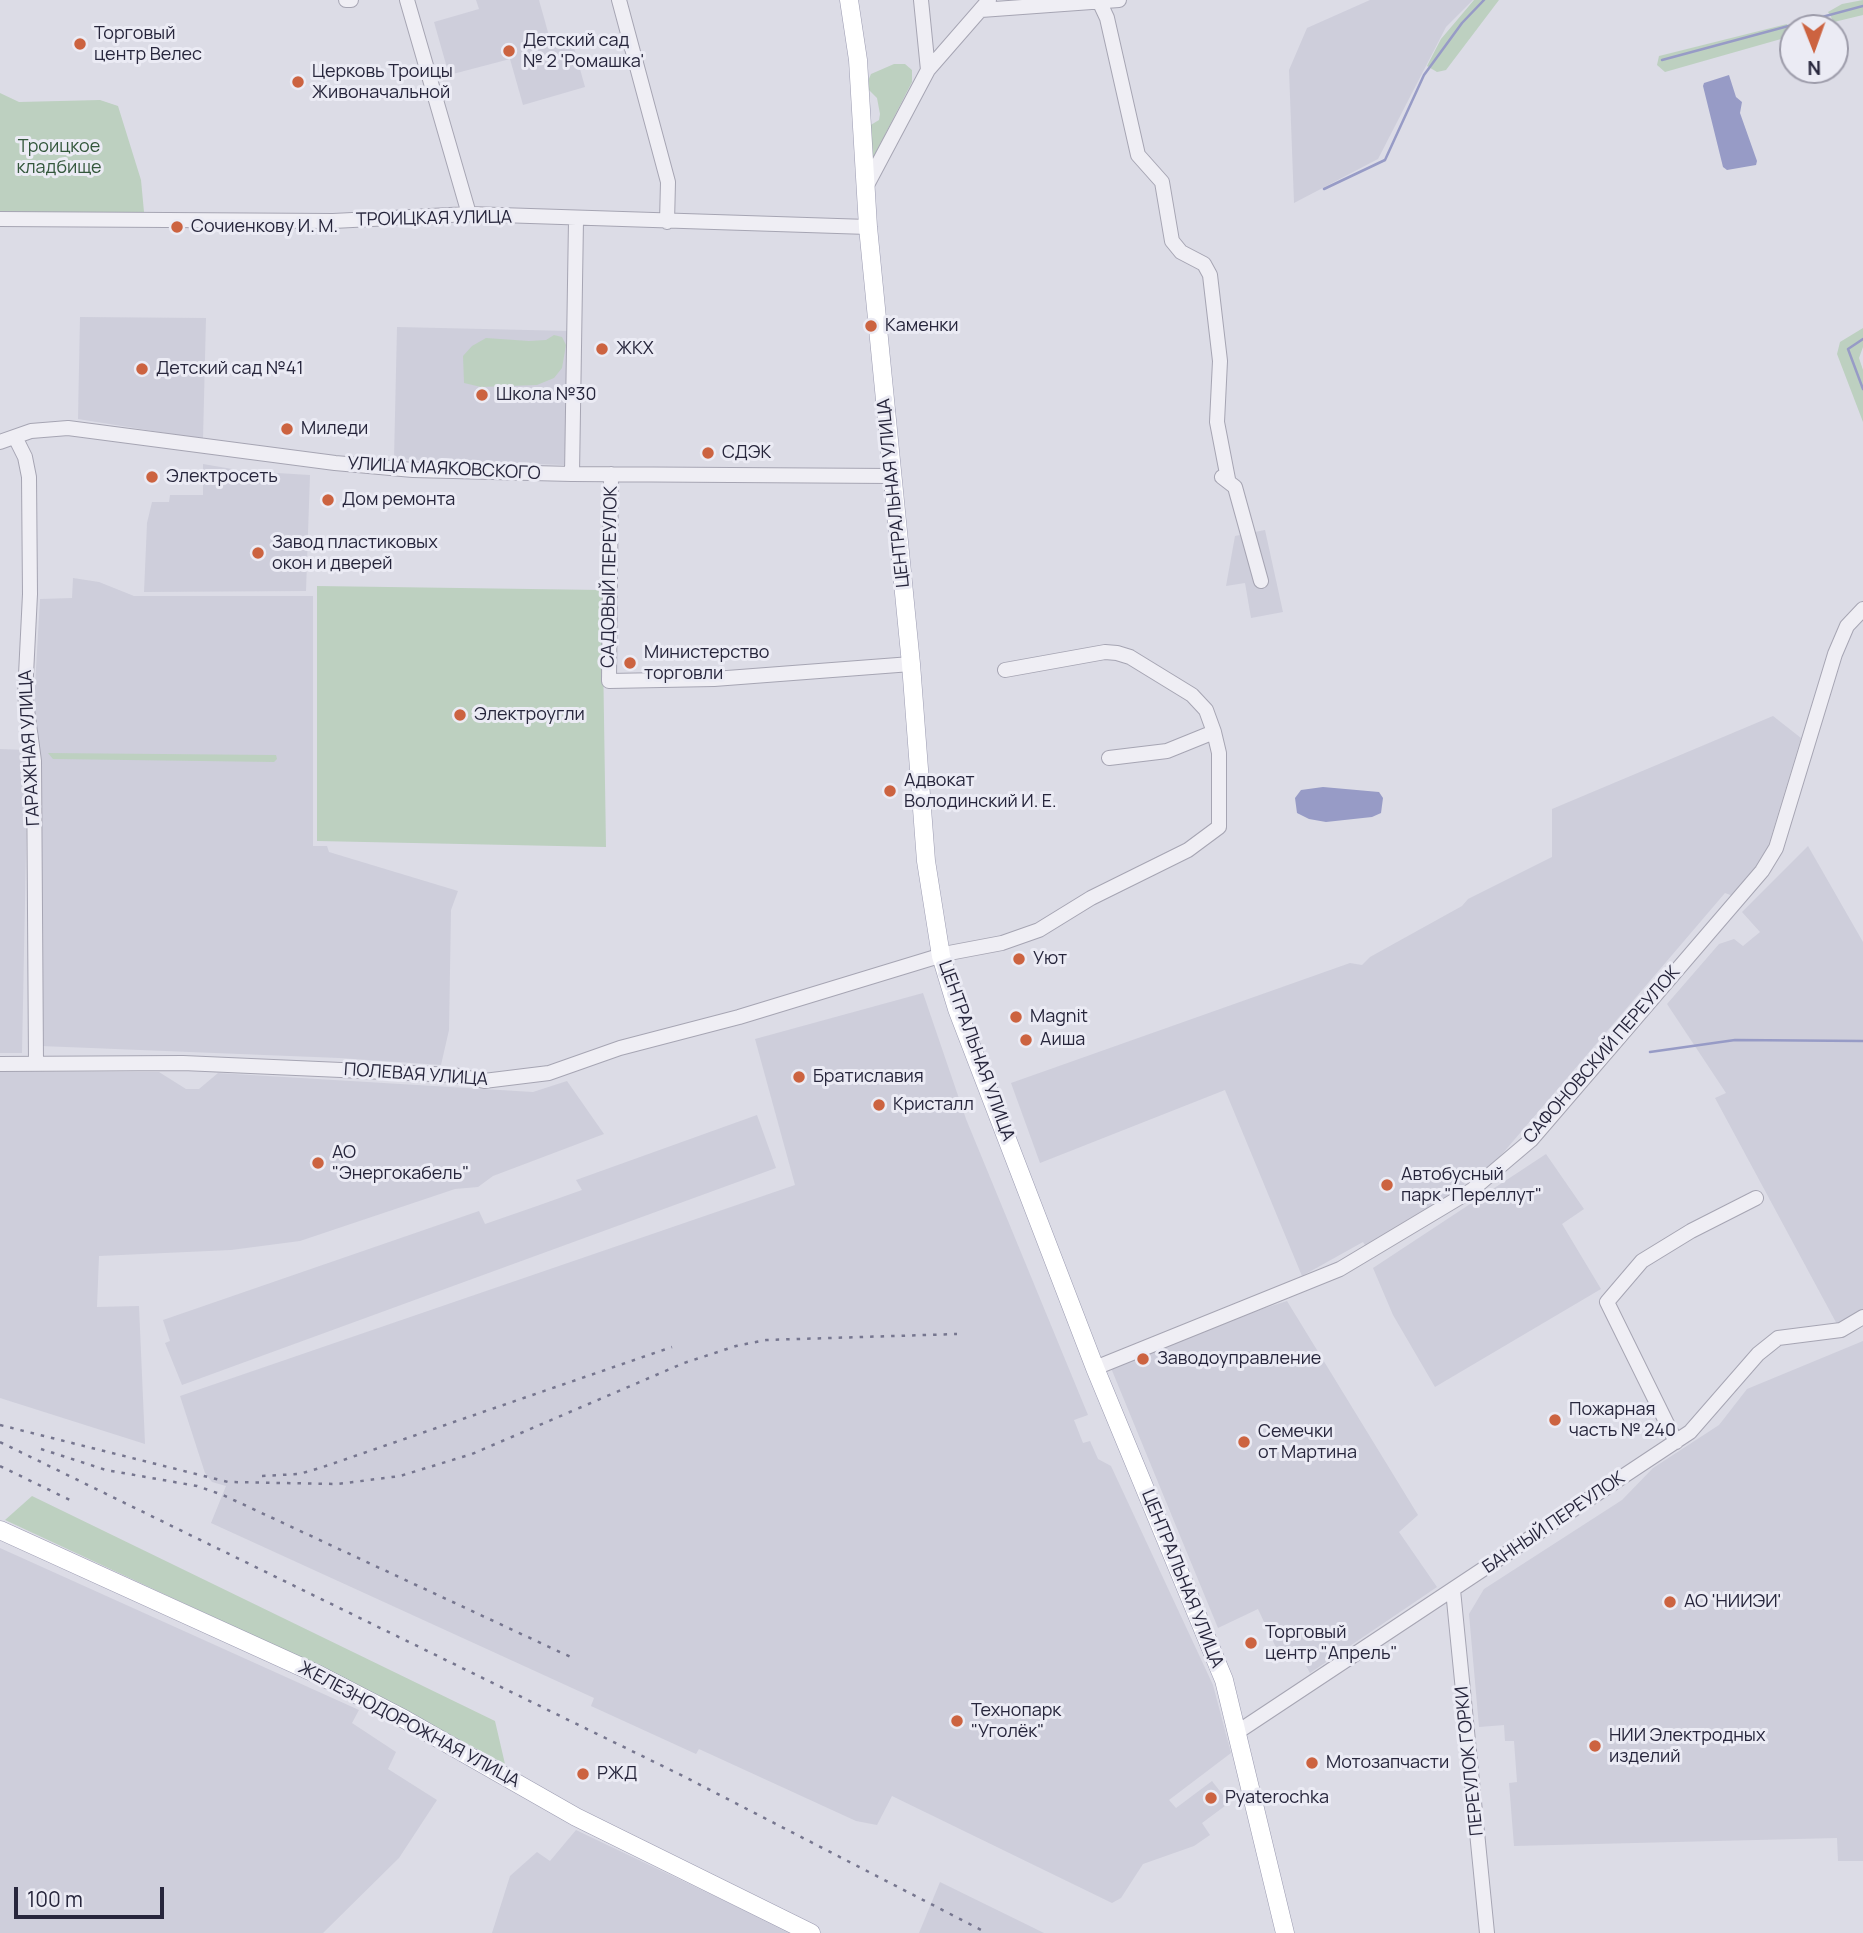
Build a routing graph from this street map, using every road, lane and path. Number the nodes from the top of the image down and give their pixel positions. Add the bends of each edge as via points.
1 (407, 0) edge
2 (619, 0) edge
3 (849, 0) edge
4 (921, 0) edge
5 (1119, 0) edge
6 (1100, 3) junction
7 (985, 5) edge
8 (928, 70) junction
9 (867, 185) junction
10 (469, 214) junction
11 (0, 219) edge
12 (576, 220) junction
13 (667, 222) junction
14 (868, 228) junction
15 (15, 437) junction
16 (0, 442) edge
17 (572, 474) junction
18 (611, 474) junction
19 (892, 476) junction
20 (1261, 581) dead end
21 (1863, 609) edge
22 (911, 664) junction
23 (1005, 670) dead end
24 (1214, 732) junction
25 (1109, 758) dead end
26 (941, 956) junction
27 (36, 1063) junction
28 (0, 1064) edge
29 (1756, 1198) dead end
30 (1863, 1317) edge
31 (1095, 1368) junction
32 (1675, 1442) junction
33 (0, 1530) edge
34 (1453, 1590) junction
35 (1236, 1732) junction
36 (811, 1933) edge
37 (1285, 1933) edge
38 (1487, 1933) edge

1 - 10 street
2 - 13 street via 668,182
3 - 9 main road, ЦЕНТРАЛЬНАЯ УЛИЦА
4 - 8 street
5 - 6 street
6 - 7 street
6 - 20 street via 1138,155 1162,182 1172,241 1181,252 1204,264 1210,275 1220,362 1217,422 1228,479 1222,477 1235,487
7 - 8 street
8 - 9 street
9 - 14 main road, ЦЕНТРАЛЬНАЯ УЛИЦА
10 - 11 street, ТРОИЦКАЯ УЛИЦА via 333,221
10 - 12 street, ТРОИЦКАЯ УЛИЦА
12 - 13 street, ТРОИЦКАЯ УЛИЦА
12 - 17 street
13 - 14 street, ТРОИЦКАЯ УЛИЦА
14 - 19 main road, ЦЕНТРАЛЬНАЯ УЛИЦА
15 - 16 street, УЛИЦА МАЯКОВСКОГО
15 - 17 street, УЛИЦА МАЯКОВСКОГО via 44,428 68,428 359,465
15 - 27 street, ГАРАЖНАЯ УЛИЦА via 29,477 25,695 34,761
17 - 18 street, УЛИЦА МАЯКОВСКОГО
18 - 19 street, УЛИЦА МАЯКОВСКОГО
18 - 22 street, САДОВЫЙ ПЕРЕУЛОК via 610,681 727,678
19 - 22 main road, ЦЕНТРАЛЬНАЯ УЛИЦА
21 - 31 street, САФОНОВСКИЙ ПЕРЕУЛОК via 1847,626 1835,654 1776,848 1762,871 1531,1140 1472,1190 1340,1269
22 - 26 main road, ЦЕНТРАЛЬНАЯ УЛИЦА via 926,861
23 - 24 street via 1117,653 1192,695 1206,710
24 - 25 street via 1167,751
24 - 26 street, ПОЛЕВАЯ УЛИЦА via 1219,753 1219,827 1203,841 1039,930
26 - 27 street, ПОЛЕВАЯ УЛИЦА via 620,1048 549,1073 502,1081 183,1063
26 - 31 main road, ЦЕНТРАЛЬНАЯ УЛИЦА via 957,1009
27 - 28 street, ПОЛЕВАЯ УЛИЦА
29 - 32 street via 1642,1261 1607,1302
30 - 32 street, БАННЫЙ ПЕРЕУЛОК via 1841,1330 1778,1338 1758,1354 1690,1432
31 - 35 main road, ЦЕНТРАЛЬНАЯ УЛИЦА via 1217,1662
32 - 34 street, БАННЫЙ ПЕРЕУЛОК
33 - 36 main road, ЖЕЛЕЗНОДОРОЖНАЯ УЛИЦА via 319,1675 576,1817
34 - 35 street, БАННЫЙ ПЕРЕУЛОК
34 - 38 street, ПЕРЕУЛОК ГОРКИ
35 - 37 main road, ЦЕНТРАЛЬНАЯ УЛИЦА

